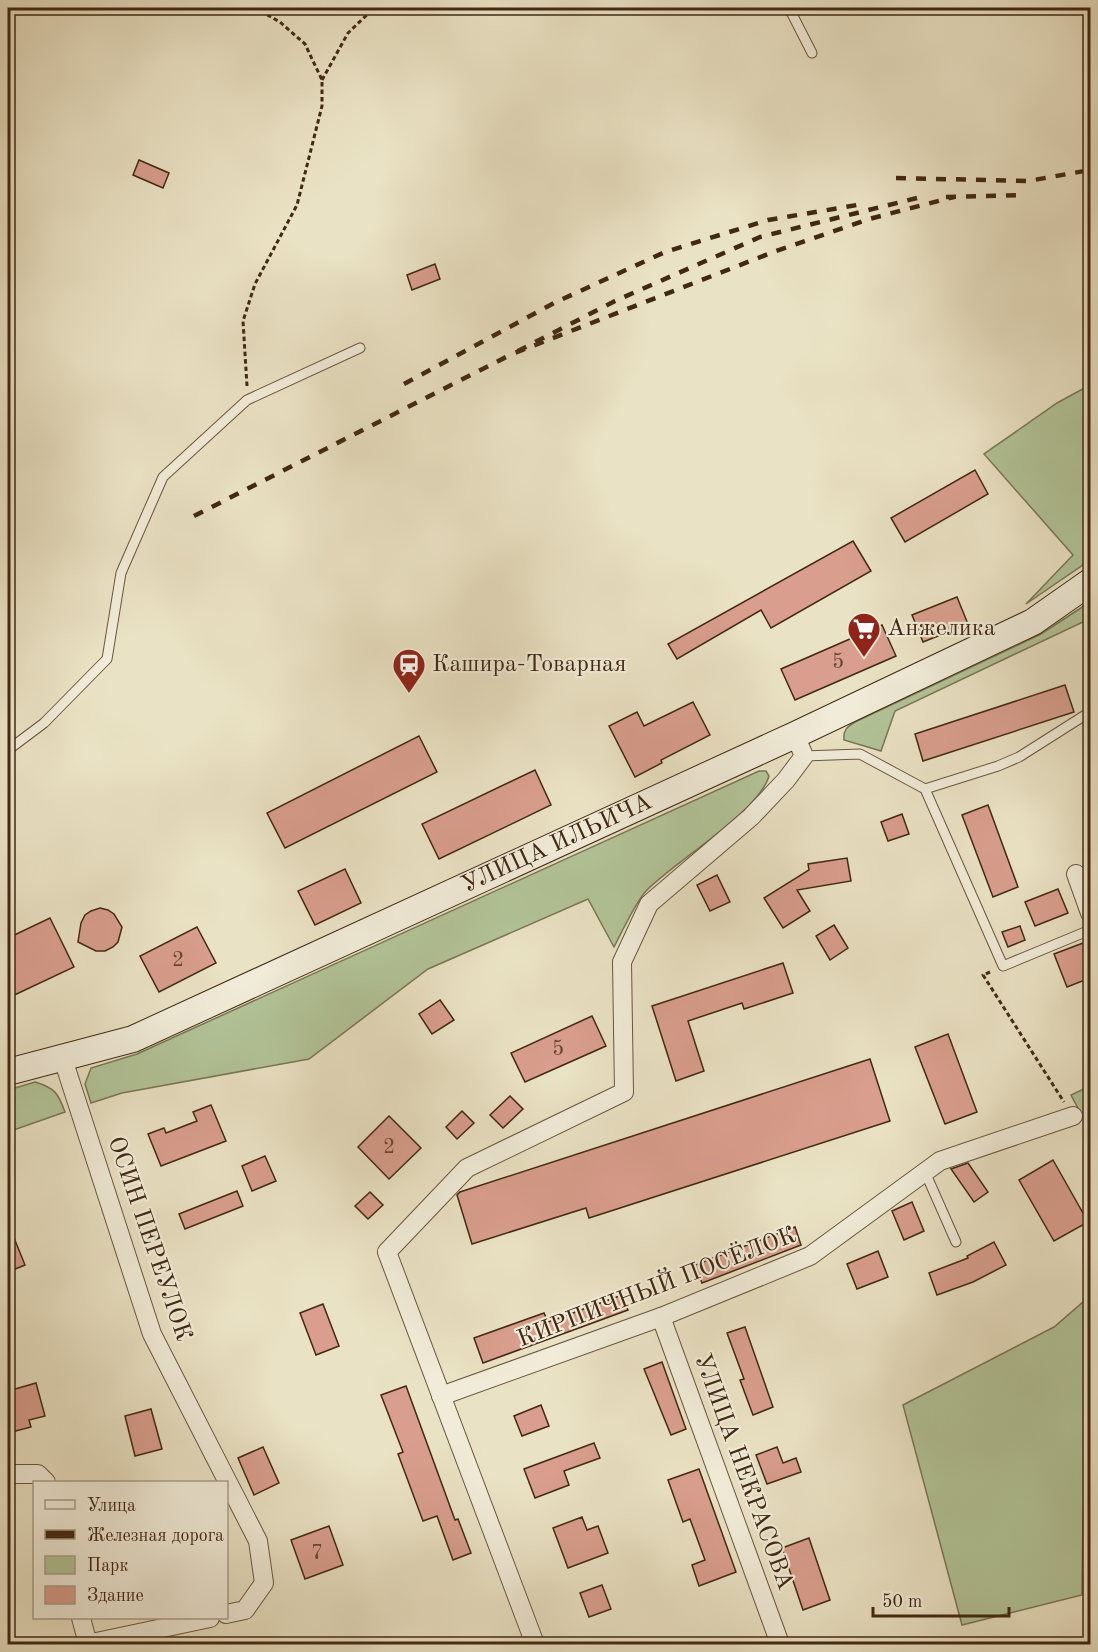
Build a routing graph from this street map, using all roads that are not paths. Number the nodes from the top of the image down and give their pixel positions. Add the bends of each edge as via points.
1 (789, 8) edge
2 (812, 53) dead end
3 (360, 348) dead end
4 (1090, 582) edge
5 (1090, 712) edge
6 (799, 746) junction
7 (8, 750) edge
8 (925, 789) junction
9 (1076, 874) dead end
10 (1090, 914) edge
11 (1090, 930) edge
12 (63, 1056) junction
13 (8, 1072) edge
14 (1073, 1116) road end
15 (924, 1172) junction
16 (956, 1242) dead end
17 (661, 1317) junction
18 (441, 1396) junction
19 (8, 1474) edge
20 (45, 1481) edge
21 (227, 1481) edge
22 (228, 1482) edge
23 (228, 1614) edge
24 (82, 1619) edge
25 (201, 1619) edge
26 (88, 1644) edge
27 (535, 1644) edge
28 (780, 1644) edge

1 - 2 lane
3 - 7 lane via 247,400 163,477 122,573 107,659 44,723
4 - 6 street, УЛИЦА ИЛЬИЧА via 1033,622
5 - 8 lane via 1019,757
6 - 8 lane via 860,753
6 - 12 street, УЛИЦА ИЛЬИЧА via 133,1039
6 - 18 street via 786,780 751,816 649,904 622,962 624,1092 467,1168 387,1252
8 - 11 lane via 1003,966
9 - 10 street
12 - 13 street, УЛИЦА ИЛЬИЧА
12 - 21 street, ОСИН ПЕРЕУЛОК via 152,1334
14 - 15 street, КИРПИЧНЫЙ ПОСЁЛОК via 940,1161
15 - 16 lane
15 - 17 street, КИРПИЧНЫЙ ПОСЁЛОК via 810,1256
17 - 18 street, КИРПИЧНЫЙ ПОСЁЛОК
17 - 28 street, УЛИЦА НЕКРАСОВА
18 - 27 street
19 - 20 street via 38,1474
22 - 23 street, ОСИН ПЕРЕУЛОК via 258,1541 264,1583 245,1610
24 - 26 street
25 - 26 street

